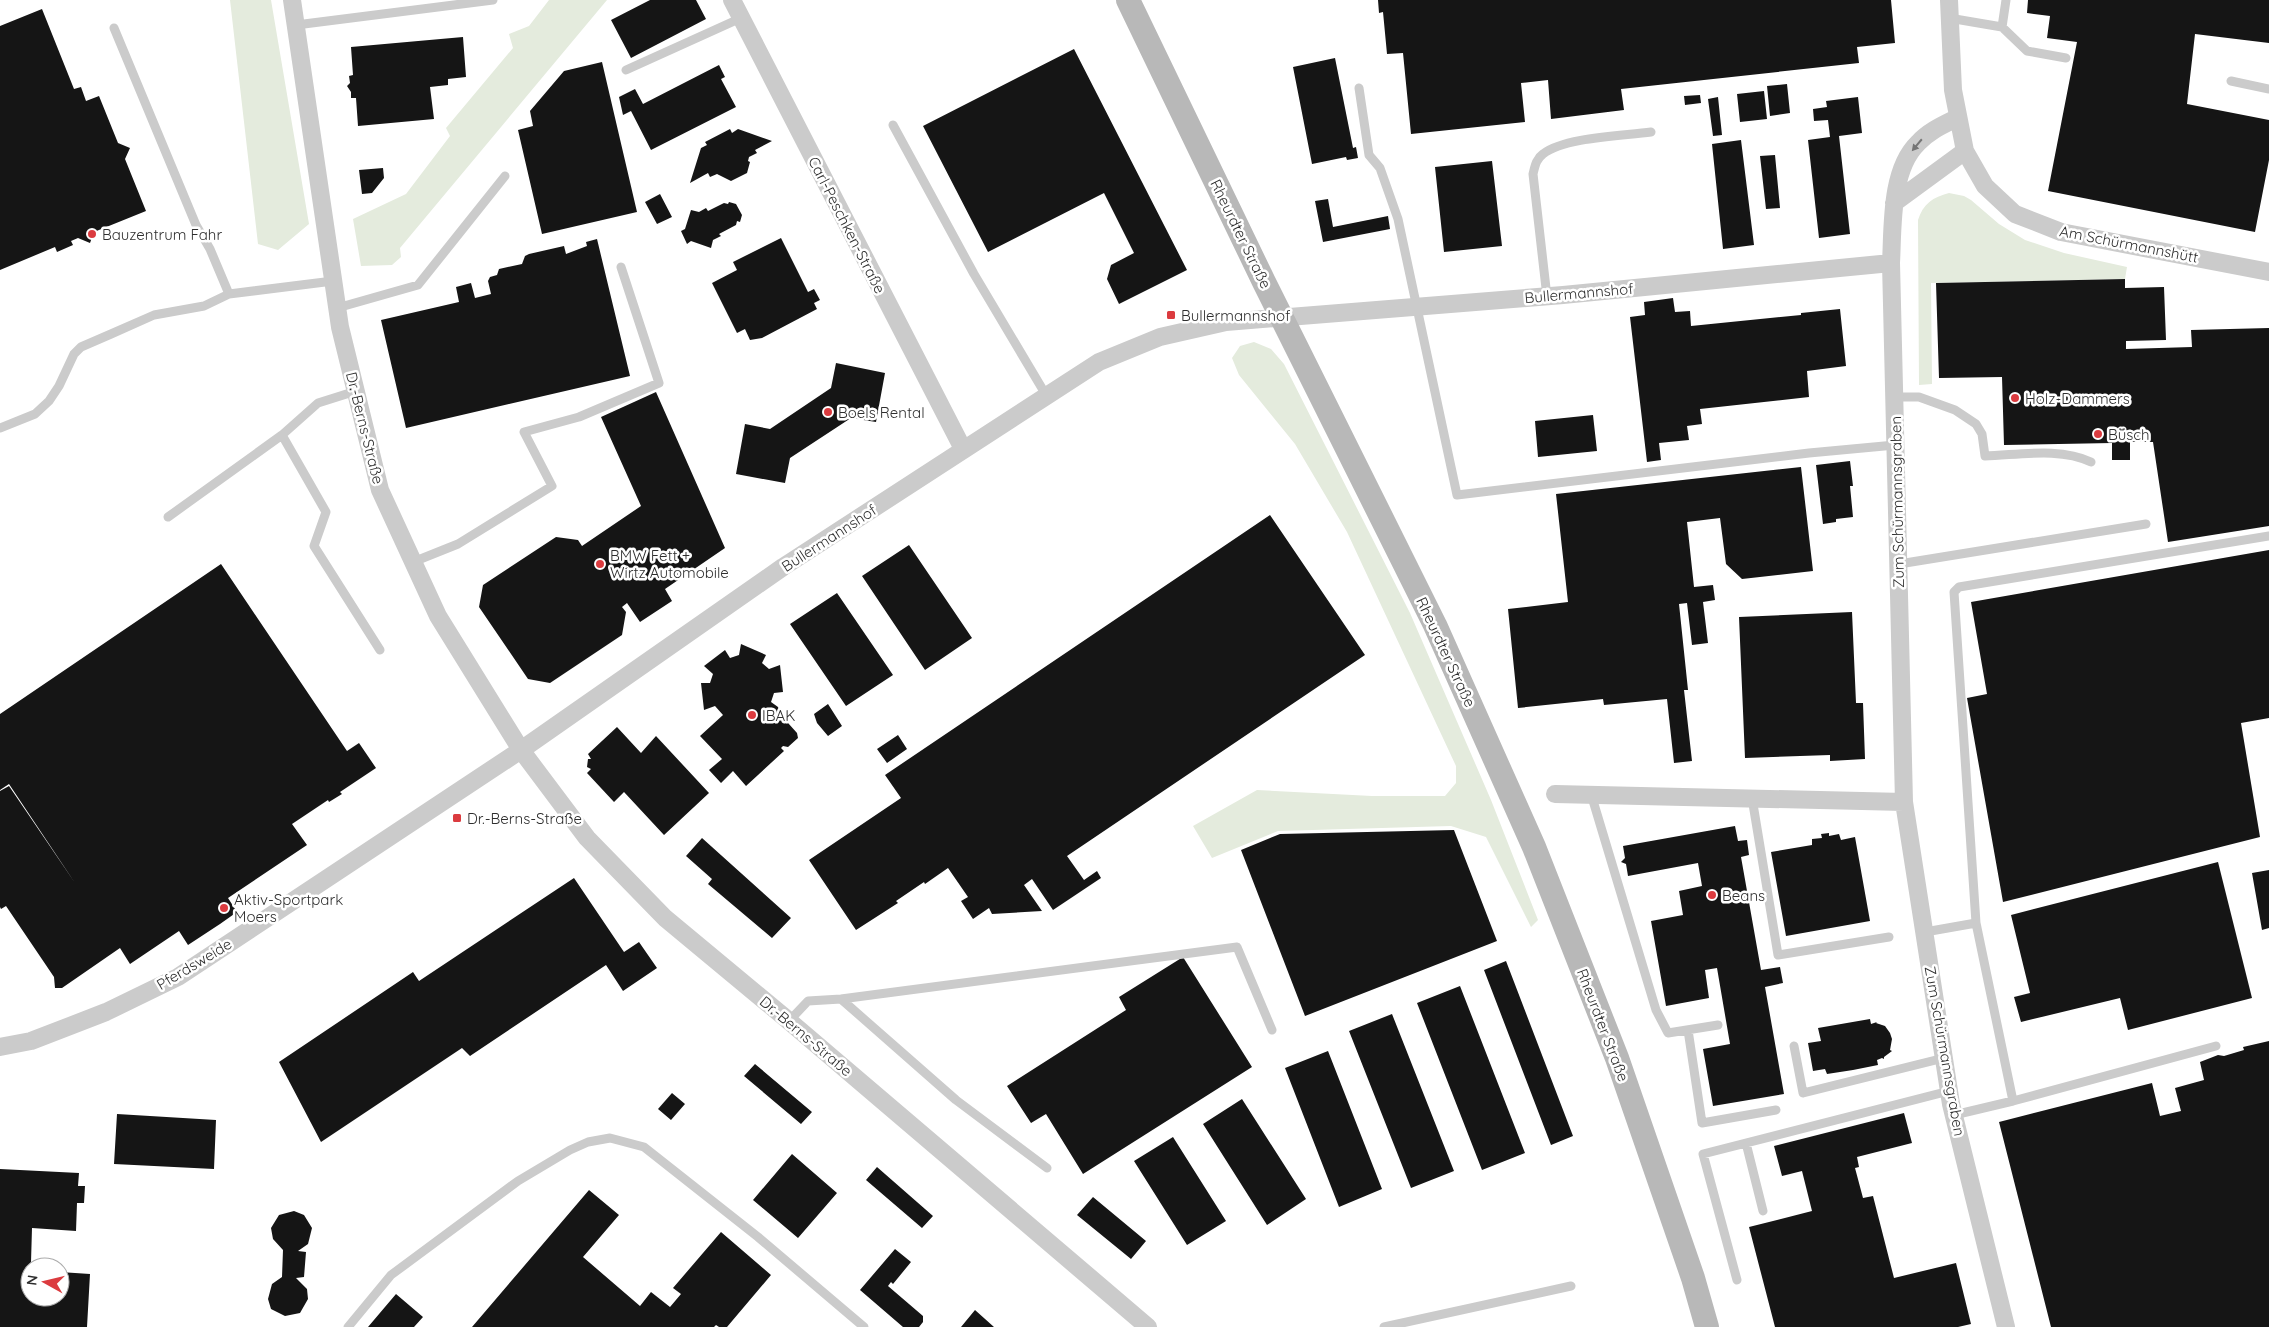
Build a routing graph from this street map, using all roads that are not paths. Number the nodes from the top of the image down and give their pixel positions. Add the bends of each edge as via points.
1 (292, 0) edge
2 (493, 0) edge
3 (732, 0) edge
4 (1128, 0) edge
5 (1949, 0) edge
6 (2006, 0) edge
7 (741, 18) junction
8 (1949, 18) junction
9 (296, 25) junction
10 (2002, 27) junction
11 (114, 28) dead end
12 (2066, 58) dead end
13 (626, 70) dead end
14 (2231, 81) dead end
15 (1360, 88) dead end
16 (2269, 90) edge
17 (1957, 118) junction
18 (893, 124) dead end
19 (1651, 132) dead end
20 (1965, 151) junction
21 (505, 176) dead end
22 (1894, 203) junction
23 (1891, 262) junction
24 (621, 267) dead end
25 (2269, 272) edge
26 (333, 280) junction
27 (229, 294) junction
28 (1547, 296) junction
29 (1416, 307) junction
30 (337, 308) junction
31 (356, 391) junction
32 (1046, 395) junction
33 (1894, 398) junction
34 (0, 428) edge
35 (282, 436) junction
36 (1896, 445) junction
37 (962, 449) junction
38 (2092, 462) dead end
39 (168, 518) dead end
40 (2146, 524) dead end
41 (2269, 536) edge
42 (413, 562) junction
43 (1899, 564) junction
44 (380, 650) dead end
45 (521, 750) junction
46 (1555, 794) dead end
47 (1591, 794) junction
48 (1752, 798) junction
49 (1904, 802) junction
50 (1976, 923) junction
51 (1925, 932) junction
52 (1889, 937) dead end
53 (841, 999) junction
54 (789, 1021) junction
55 (1718, 1024) dead end
56 (1272, 1030) dead end
57 (1688, 1030) junction
58 (1794, 1046) dead end
59 (2216, 1046) dead end
60 (0, 1047) edge
61 (1944, 1058) junction
62 (1949, 1091) junction
63 (2013, 1101) junction
64 (1776, 1110) dead end
65 (1954, 1115) junction
66 (1746, 1143) junction
67 (1047, 1168) dead end
68 (1763, 1211) dead end
69 (1737, 1280) dead end
70 (1570, 1286) dead end
71 (348, 1327) edge
72 (864, 1327) edge
73 (1148, 1327) edge
74 (1384, 1327) edge
75 (1706, 1327) edge
76 (2006, 1327) edge

1 - 9 street, Dr.-Berns-Straße
2 - 9 lane
3 - 7 street, Carl-Peschken-Straße
4 - 75 main road, Rheurdter Straße via 1435,625 1534,847 1616,1058 1693,1278
5 - 8 street, Am Schürmannshütt
6 - 10 lane
7 - 13 lane
7 - 37 street, Carl-Peschken-Straße
8 - 10 lane
8 - 17 street, Am Schürmannshütt via 1950,62
9 - 26 street, Dr.-Berns-Straße
10 - 12 lane via 2027,51
11 - 27 lane via 196,225
14 - 16 lane
15 - 29 lane via 1369,155 1380,168 1398,219
17 - 20 street, Am Schürmannshütt
17 -> 22 street, Zum Schürmannsgraben via 1934,129 1916,144 1902,168
18 - 32 lane via 977,280
19 - 28 lane via 1556,146 1542,154 1535,164 1533,174
20 - 22 street
20 - 25 street, Am Schürmannshütt via 1985,186 2014,214 2061,232
21 - 30 lane via 418,285
22 - 23 street, Zum Schürmannsgraben
23 - 28 street, Bullermannshof
23 - 33 street, Zum Schürmannsgraben
24 - 42 lane via 658,383 580,416 524,432 552,486 458,544
26 - 27 lane
26 - 30 street, Dr.-Berns-Straße
27 - 34 lane via 204,306 154,315 81,347 49,401 35,414
28 - 29 street, Bullermannshof
29 - 32 street, Bullermannshof via 1226,322 1160,337 1099,362
29 - 36 lane via 1457,495
30 - 31 street, Dr.-Berns-Straße
31 - 35 lane via 318,403
31 - 42 street, Dr.-Berns-Straße via 380,490
32 - 37 street, Bullermannshof
33 - 36 street, Zum Schürmannsgraben
33 - 38 lane via 1919,397 1955,410 1976,424 1982,434 1985,456 2056,454
35 - 39 lane
35 - 44 lane via 326,512 314,546
36 - 43 street, Zum Schürmannsgraben
37 - 45 street, Bullermannshof via 783,568
40 - 43 lane
41 - 50 lane via 1959,588 1954,592
42 - 45 street, Dr.-Berns-Straße via 438,616
43 - 49 street, Zum Schürmannsgraben
45 - 54 street, Dr.-Berns-Straße via 587,838 665,918
45 - 60 street, Pferdsweide via 178,977 106,1012 31,1041
46 - 47 street
47 - 48 street
47 - 57 lane via 1656,1010 1668,1033
48 - 49 street
48 - 52 lane via 1778,955
49 - 51 street, Zum Schürmannsgraben
50 - 51 lane
50 - 63 lane
51 - 61 street, Zum Schürmannsgraben
53 - 54 lane via 808,1001
53 - 56 lane via 1238,948
53 - 67 lane via 956,1100
54 - 73 street, Dr.-Berns-Straße
55 - 57 lane
57 - 64 lane via 1702,1122
58 - 61 lane via 1803,1093
59 - 63 lane
61 - 62 street, Zum Schürmannsgraben
62 - 65 street, Zum Schürmannsgraben
62 - 66 lane
63 - 65 lane
65 - 76 street, Zum Schürmannsgraben
66 - 68 lane
66 - 69 lane via 1703,1154
70 - 74 lane
71 - 72 lane via 391,1275 518,1181 570,1150 610,1138 644,1147 758,1236

